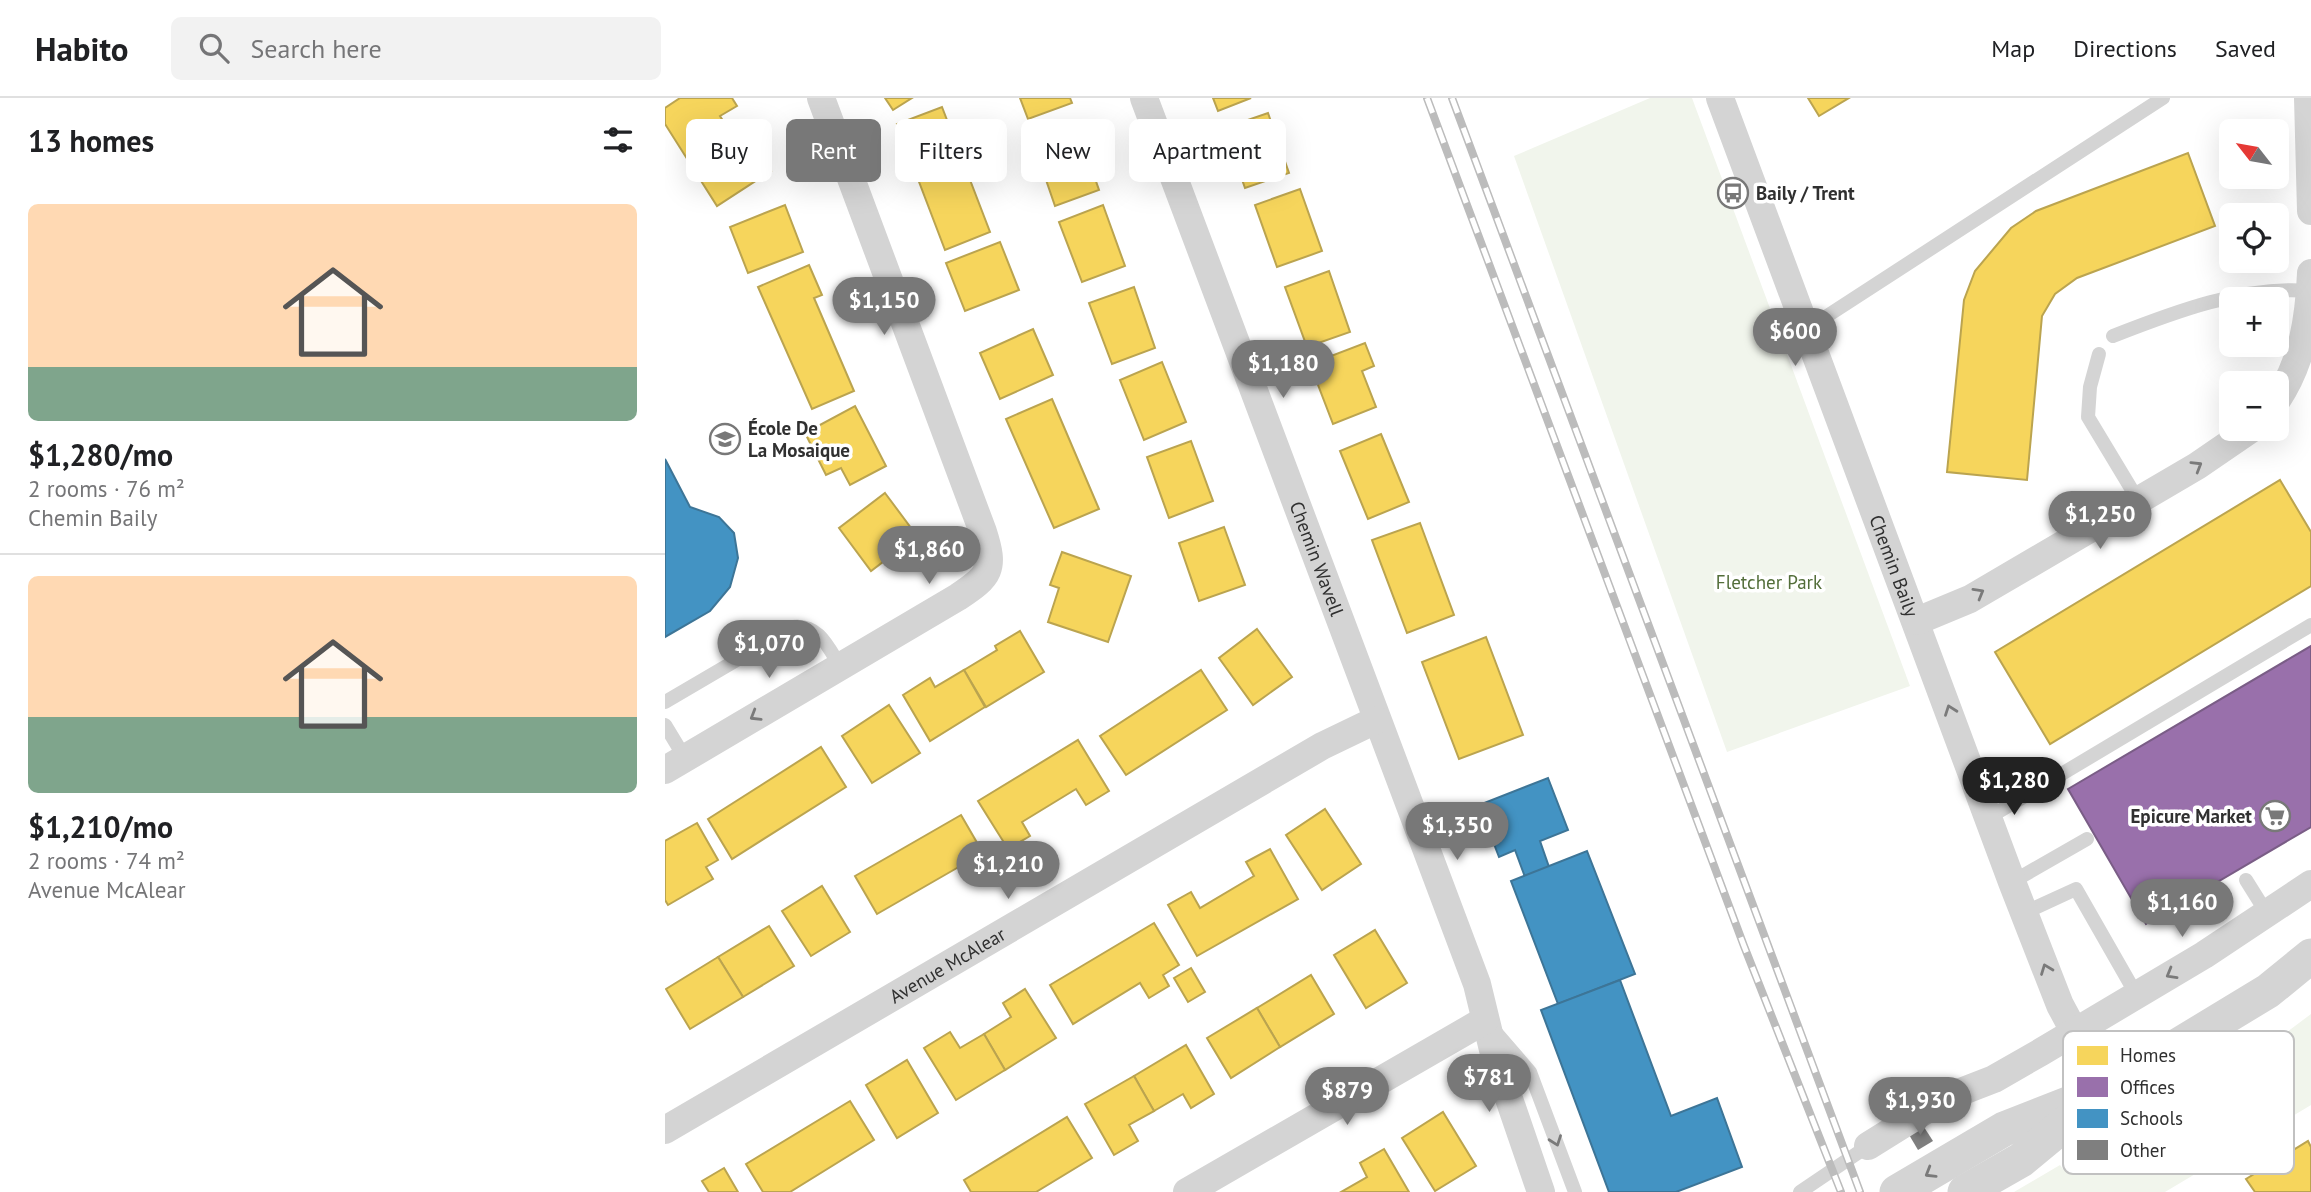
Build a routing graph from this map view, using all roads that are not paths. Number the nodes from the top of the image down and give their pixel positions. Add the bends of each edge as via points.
1 (821, 98) edge
2 (1144, 98) edge
3 (1720, 98) edge
4 (2163, 98) edge
5 (2308, 98) edge
6 (2311, 211) edge
7 (2311, 273) edge
8 (2310, 291) edge
9 (1807, 329) junction
10 (2113, 336) dead end
11 (2099, 354) dead end
12 (2289, 377) edge
13 (2233, 441) edge
14 (2138, 500) junction
15 (1917, 621) junction
16 (2311, 625) edge
17 (840, 666) junction
18 (665, 702) edge
19 (1376, 720) junction
20 (665, 725) edge
21 (675, 764) edge
22 (1988, 818) junction
23 (2087, 839) dead end
24 (2246, 880) dead end
25 (2012, 882) junction
26 (2311, 884) edge
27 (2266, 912) junction
28 (2024, 913) junction
29 (2311, 956) edge
30 (2136, 994) junction
31 (1485, 1020) junction
32 (2074, 1031) joint
33 (2206, 1031) edge
34 (2063, 1038) edge
35 (2063, 1106) edge
36 (2063, 1125) edge
37 (665, 1130) edge
38 (1868, 1146) joint
39 (1187, 1192) edge
40 (1541, 1192) edge
41 (1575, 1192) edge
42 (1800, 1192) edge
43 (1897, 1192) edge
44 (1965, 1192) edge

1 - 17 street via 989,554 989,571 979,582
2 - 19 street, Chemin Wavell
3 - 9 street, Chemin Baily
4 - 9 lane
5 - 6 street
7 - 8 street
8 - 10 lane via 2279,288 2155,320
8 - 12 street via 2300,356
9 - 15 street, Chemin Baily
11 - 14 lane via 2088,417
14 -> 13 street
15 -> 14 street via 1970,599
22 -> 15 street, Chemin Baily
16 - 22 lane
17 - 18 lane via 818,633 806,626 793,626
17 -> 21 street
19 - 31 street, Chemin Wavell via 1477,984
19 - 37 street, Avenue McAlear via 1322,746
20 - 21 lane
22 - 25 street, Chemin Baily
23 - 25 lane
24 - 27 lane
25 - 28 street, Chemin Baily
26 - 27 street
27 -> 30 street
28 - 30 lane via 2076,890
32 -> 28 street, Chemin Baily
29 - 33 street via 2283,981
30 - 32 street
31 - 39 street
31 - 40 street, Chemin Wavell
31 -> 41 lane, Chemin Wavell via 1530,1072
34 - 38 street via 1994,1079 1945,1098
35 -> 43 street via 2004,1129
36 - 44 street via 2021,1160
38 - 42 lane

